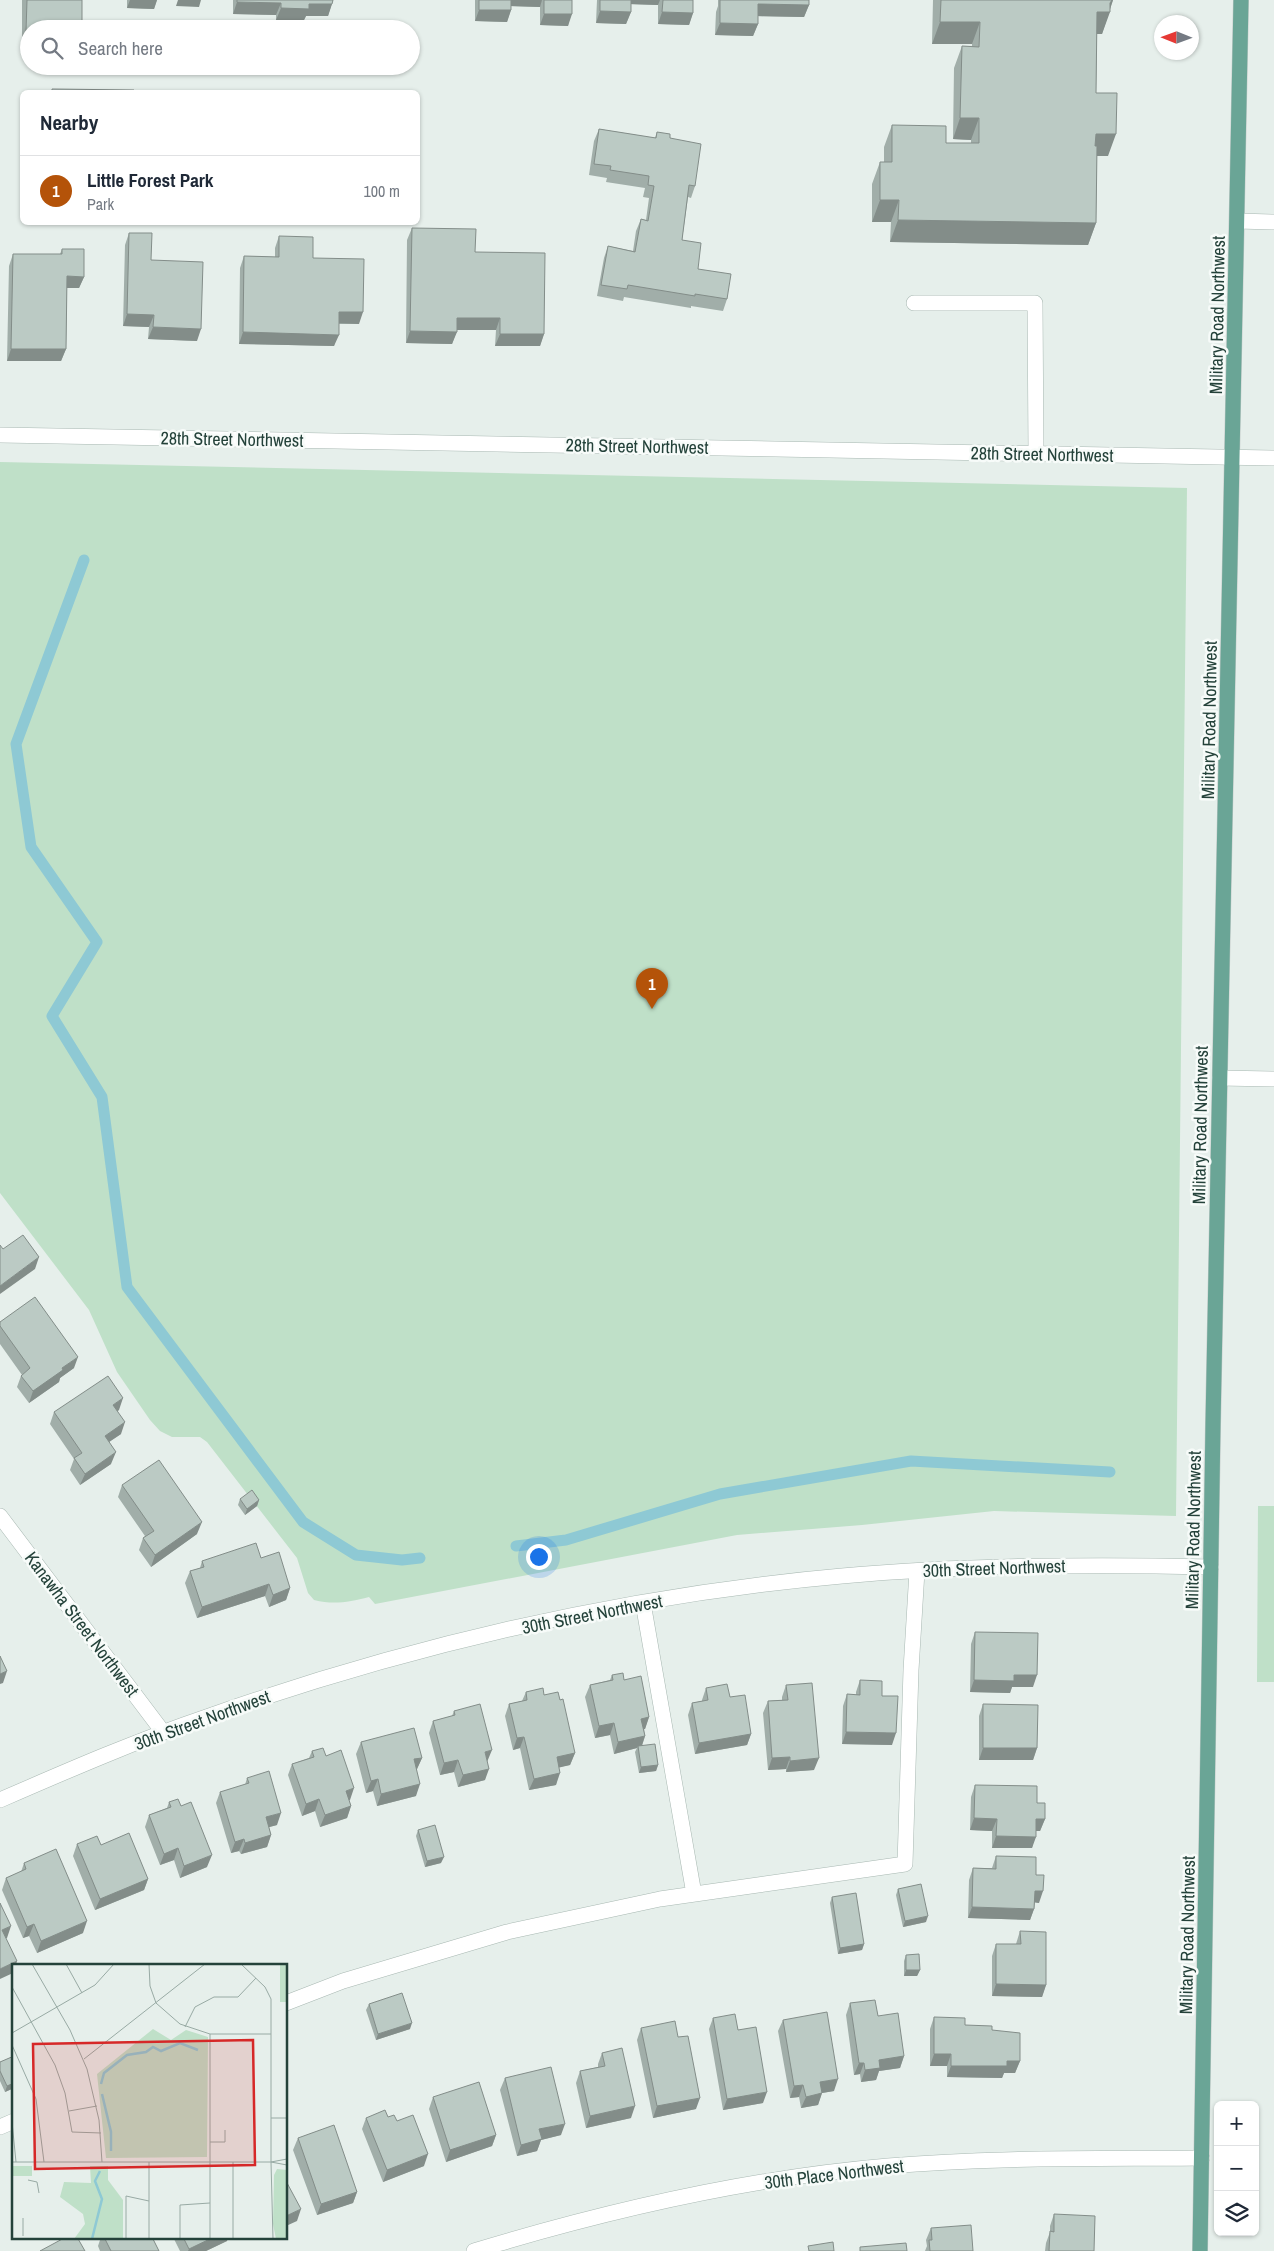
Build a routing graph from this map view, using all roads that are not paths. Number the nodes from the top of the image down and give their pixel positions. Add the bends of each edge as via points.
1 (1241, 0) edge
2 (1238, 221) junction
3 (1274, 222) edge
4 (914, 303) dead end
5 (0, 434) edge
6 (1036, 454) junction
7 (1233, 457) junction
8 (1274, 458) edge
9 (1220, 1078) junction
10 (1274, 1079) edge
11 (0, 1516) edge
12 (1211, 1567) junction
13 (917, 1571) junction
14 (643, 1603) junction
15 (163, 1732) junction
16 (0, 1800) edge
17 (694, 1894) junction
18 (288, 2002) edge
19 (12, 2122) edge
20 (0, 2127) edge
21 (1202, 2158) junction
22 (474, 2251) edge
23 (1200, 2251) edge

1 - 2 main road, Military Road Northwest
2 - 3 street
2 - 7 main road, Military Road Northwest
4 - 6 street via 1035,303
5 - 6 street, 28th Street Northwest
6 - 7 street, 28th Street Northwest
7 - 8 street, 28th Street Northwest
7 - 9 main road, Military Road Northwest
9 - 10 street
9 - 12 main road, Military Road Northwest
11 - 15 street, Kanawha Street Northwest
12 - 13 street, 30th Street Northwest via 1063,1565
12 - 21 main road, Military Road Northwest
13 - 14 street, 30th Street Northwest via 790,1582
13 - 17 street via 905,1864
14 - 15 street, 30th Street Northwest via 553,1620 375,1664 267,1696
14 - 17 street
15 - 16 street, 30th Street Northwest
17 - 18 street via 507,1932
19 - 20 street
21 - 22 street, 30th Place Northwest via 981,2160 832,2172 658,2202
21 - 23 main road, Military Road Northwest

